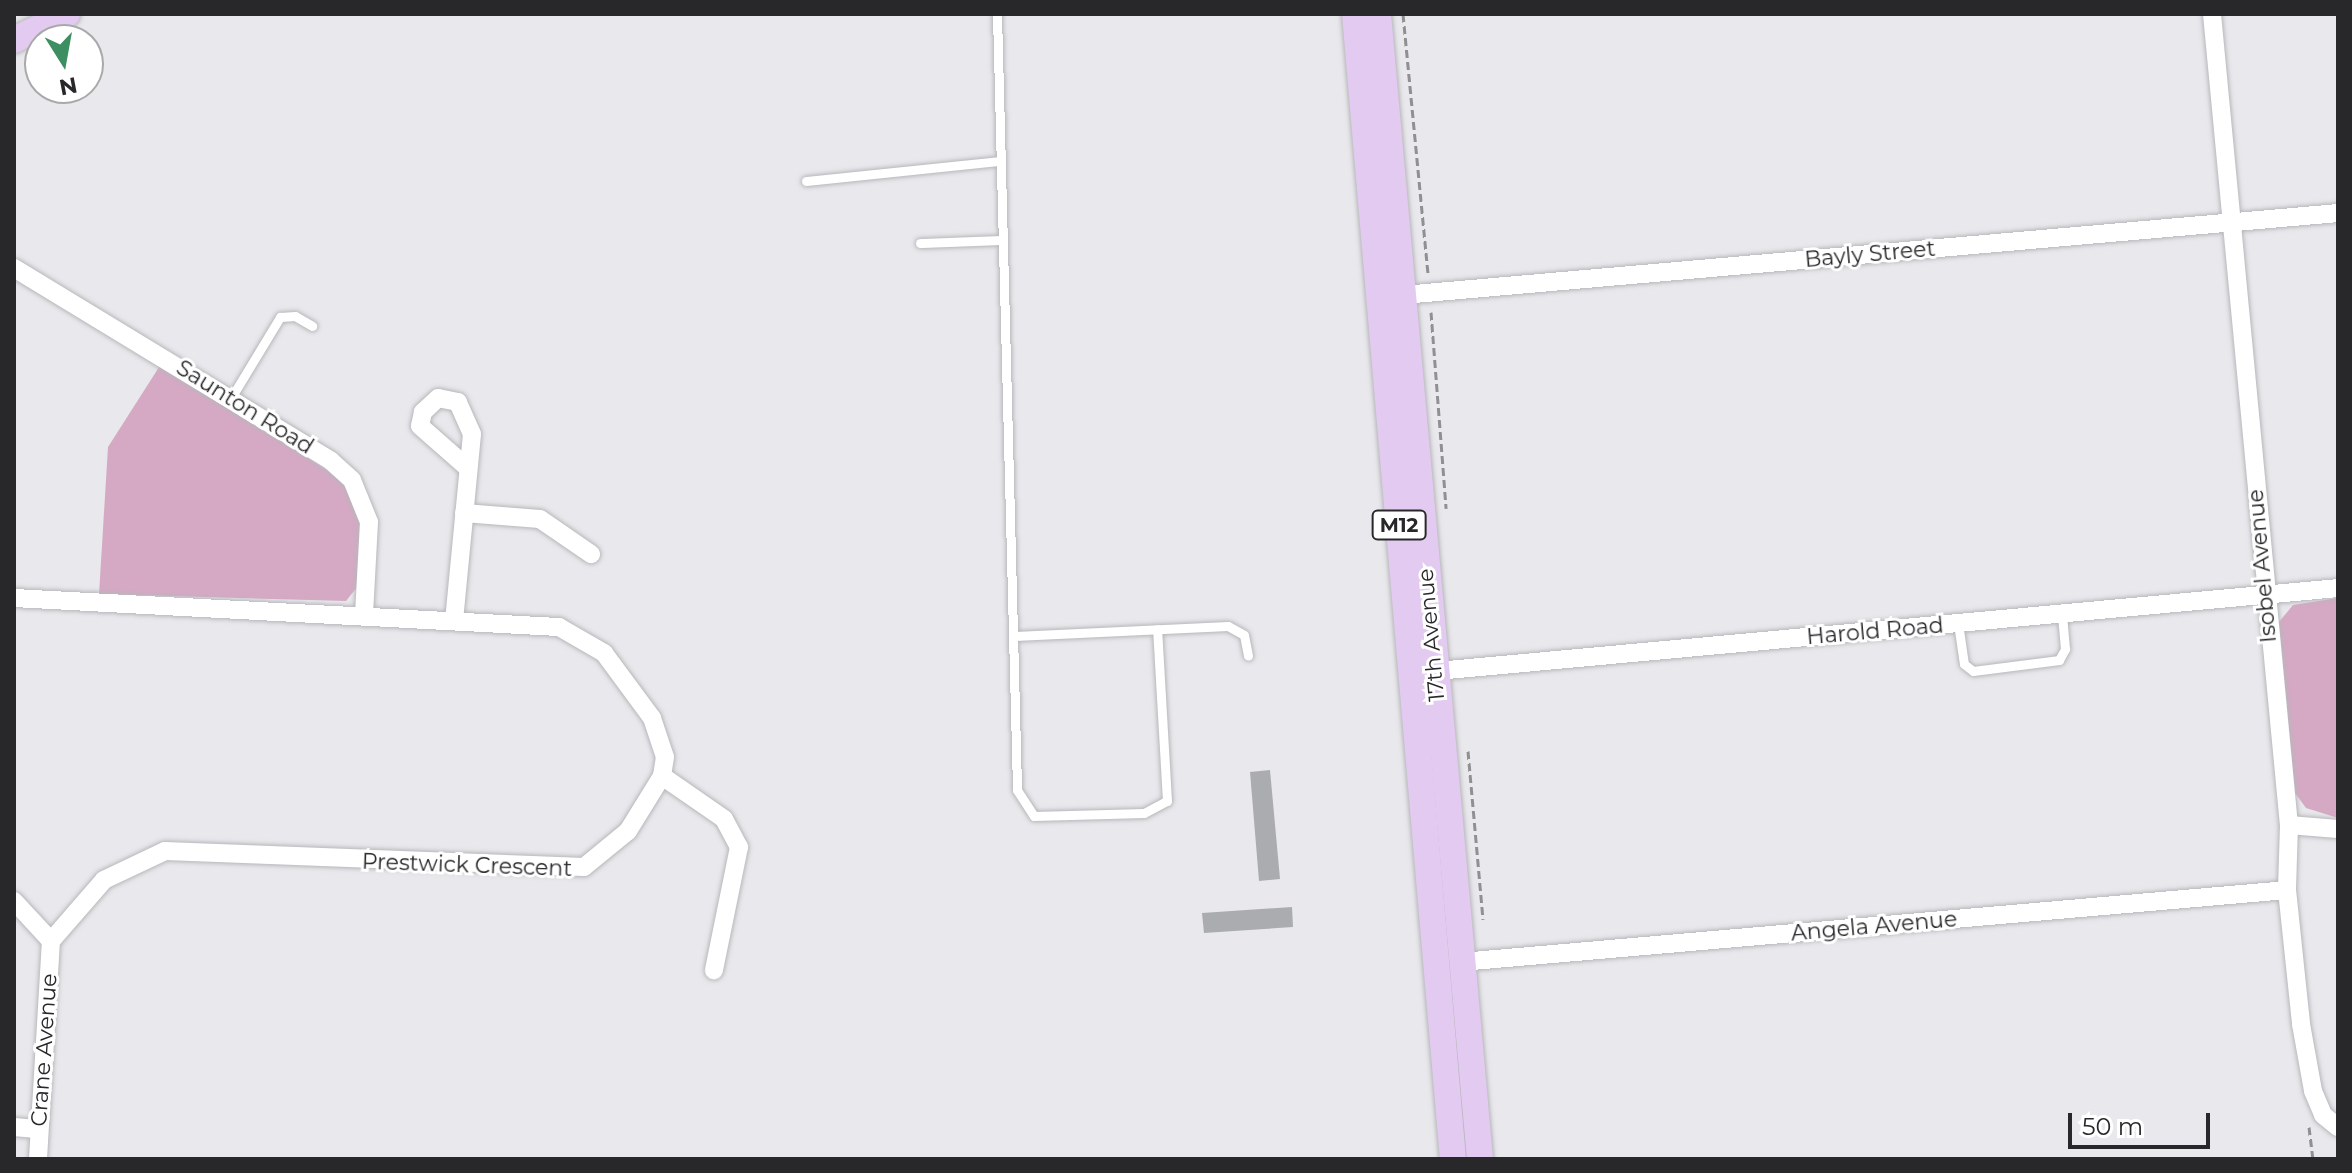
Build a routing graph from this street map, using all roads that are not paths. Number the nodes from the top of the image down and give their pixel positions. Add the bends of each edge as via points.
1 (67, 14) edge
2 (997, 14) edge
3 (1355, 14) edge
4 (1378, 14) edge
5 (2212, 14) edge
6 (14, 40) edge
7 (1001, 161) junction
8 (806, 181) dead end
9 (2338, 213) edge
10 (2231, 222) junction
11 (1003, 240) junction
12 (920, 243) dead end
13 (14, 268) edge
14 (1403, 295) junction
15 (312, 326) dead end
16 (231, 398) junction
17 (468, 468) dead end
18 (464, 513) junction
19 (591, 554) dead end
20 (2338, 588) edge
21 (2264, 594) junction
22 (14, 598) edge
23 (2062, 614) junction
24 (364, 615) junction
25 (454, 621) junction
26 (1958, 623) junction
27 (1157, 629) junction
28 (1015, 636) junction
29 (1248, 656) dead end
30 (1423, 672) junction
31 (662, 776) junction
32 (2289, 825) junction
33 (2338, 829) edge
34 (2287, 890) junction
35 (14, 901) edge
36 (51, 941) junction
37 (1473, 961) junction
38 (714, 970) dead end
39 (2331, 1121) edge
40 (14, 1127) edge
41 (39, 1129) junction
42 (1452, 1150) edge
43 (38, 1159) edge
44 (1480, 1159) edge

1 - 6 main road
2 - 7 lane
3 - 30 main road, 17th Avenue / M12
4 - 14 main road, 17th Avenue / M12
5 - 10 street, Isobel Avenue
7 - 8 lane
7 - 11 lane
9 - 10 street, Bayly Street
10 - 14 street, Bayly Street
10 - 21 street, Isobel Avenue
11 - 12 lane
11 - 28 lane
13 - 16 street, Saunton Road
14 - 30 main road, 17th Avenue / M12
15 - 16 lane via 295,316 280,317
16 - 24 street, Saunton Road via 331,461 364,500
17 - 18 street
18 - 19 street via 540,519
18 - 25 street
20 - 21 street, Harold Road
21 - 23 street, Harold Road
21 - 32 street, Isobel Avenue
22 - 24 street
23 - 26 street, Harold Road
23 - 26 lane via 2065,649 2059,660 1973,671 1964,664
24 - 25 street
25 - 31 street via 559,627 592,641 656,726 665,757
26 - 30 street, Harold Road
27 - 28 lane
27 - 28 lane via 1167,801 1144,813 1045,819 1025,808 1017,790
27 - 29 lane via 1237,628
30 - 37 main road, 17th Avenue / M12
30 - 42 main road, 17th Avenue / M12
31 - 36 street, Prestwick Crescent via 628,831 584,867 165,851 104,880
31 - 38 street via 724,819 739,847
32 - 33 street
32 - 34 street, Isobel Avenue
34 - 37 street, Angela Avenue
34 - 39 street, Isobel Avenue via 2307,1068
35 - 36 street
36 - 41 street, Crane Avenue
37 - 44 main road, 17th Avenue / M12
40 - 41 street
41 - 43 street, Crane Avenue

